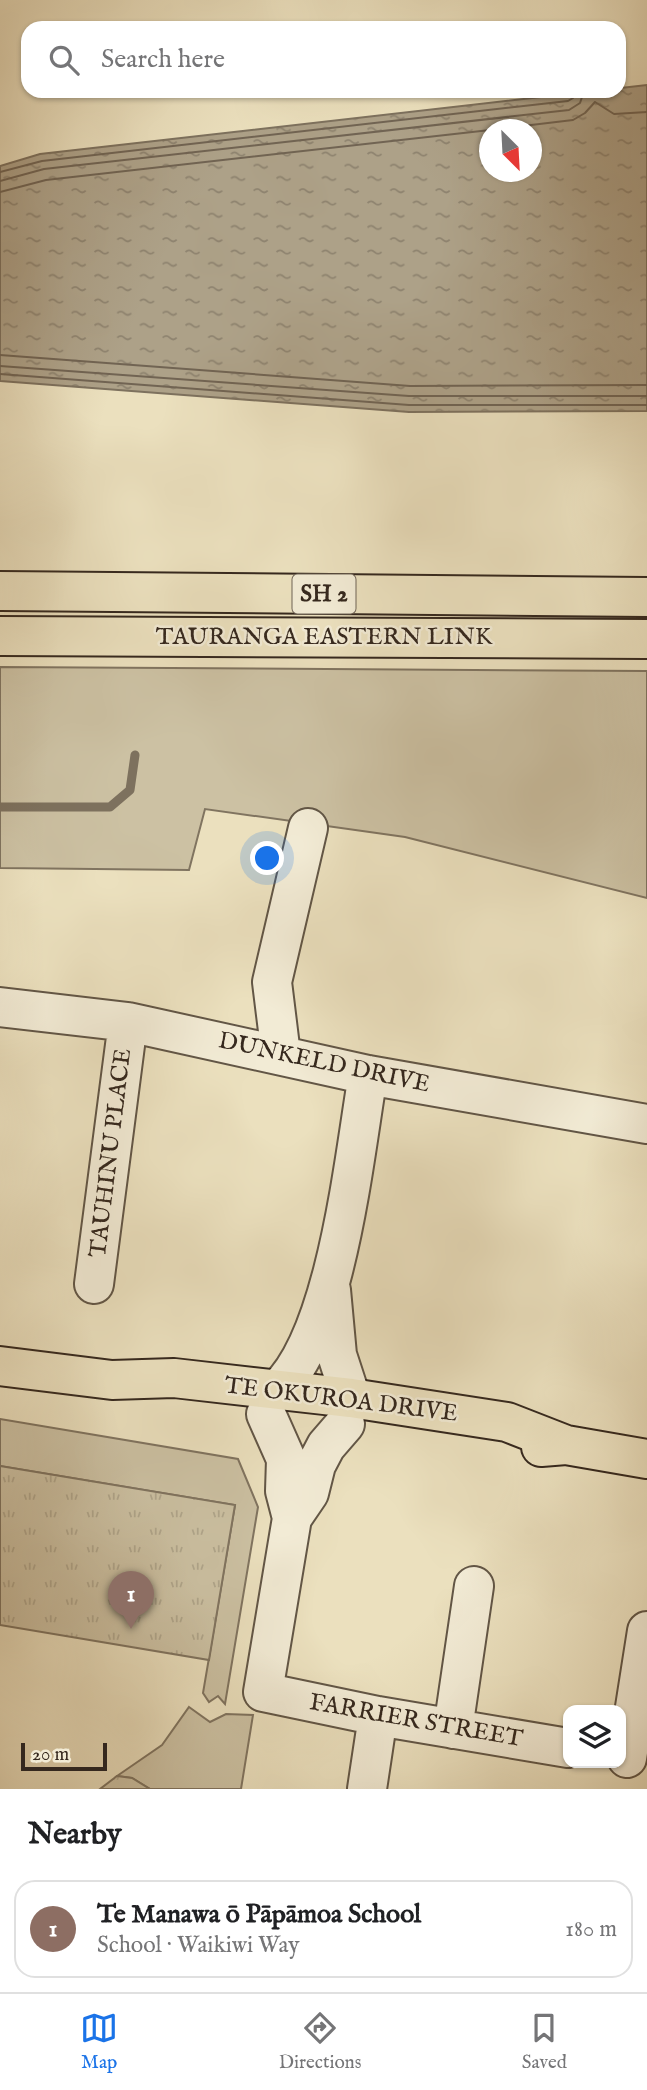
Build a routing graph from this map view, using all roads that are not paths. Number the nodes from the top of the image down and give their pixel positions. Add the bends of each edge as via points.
1 (0, 592) edge
2 (647, 597) edge
3 (0, 636) edge
4 (647, 639) edge
5 (308, 828) dead end
6 (0, 1007) edge
7 (128, 1022) junction
8 (281, 1055) junction
9 (369, 1075) junction
10 (647, 1124) edge
11 (94, 1284) dead end
12 (331, 1288) junction
13 (0, 1366) edge
14 (272, 1402) junction
15 (348, 1411) junction
16 (647, 1459) edge
17 (292, 1518) junction
18 (474, 1587) dead end
19 (647, 1631) edge
20 (378, 1716) junction
21 (453, 1729) junction
22 (563, 1747) edge
23 (632, 1759) edge
24 (367, 1789) edge

1 - 2 main road, TAURANGA EASTERN LINK / SH 2
3 - 4 main road, TAURANGA EASTERN LINK / SH 2
5 - 8 street via 272,982
6 - 7 street, DUNKELD DRIVE
7 - 8 street, DUNKELD DRIVE
7 - 11 street, TAUHINU PLACE
8 - 9 street, DUNKELD DRIVE
9 - 10 street, DUNKELD DRIVE
9 - 12 street
12 - 14 street via 303,1354
12 - 15 street
13 - 14 main road, TE OKUROA DRIVE via 112,1380 171,1401
14 - 15 main road, TE OKUROA DRIVE
14 - 17 street via 286,1460 285,1491
15 - 16 main road, TE OKUROA DRIVE via 500,1448 566,1446
15 - 17 street
17 - 20 street, FARRIER STREET via 263,1692
18 - 21 street
19 - 23 street
20 - 21 street, FARRIER STREET
20 - 24 street
21 - 22 street, FARRIER STREET

